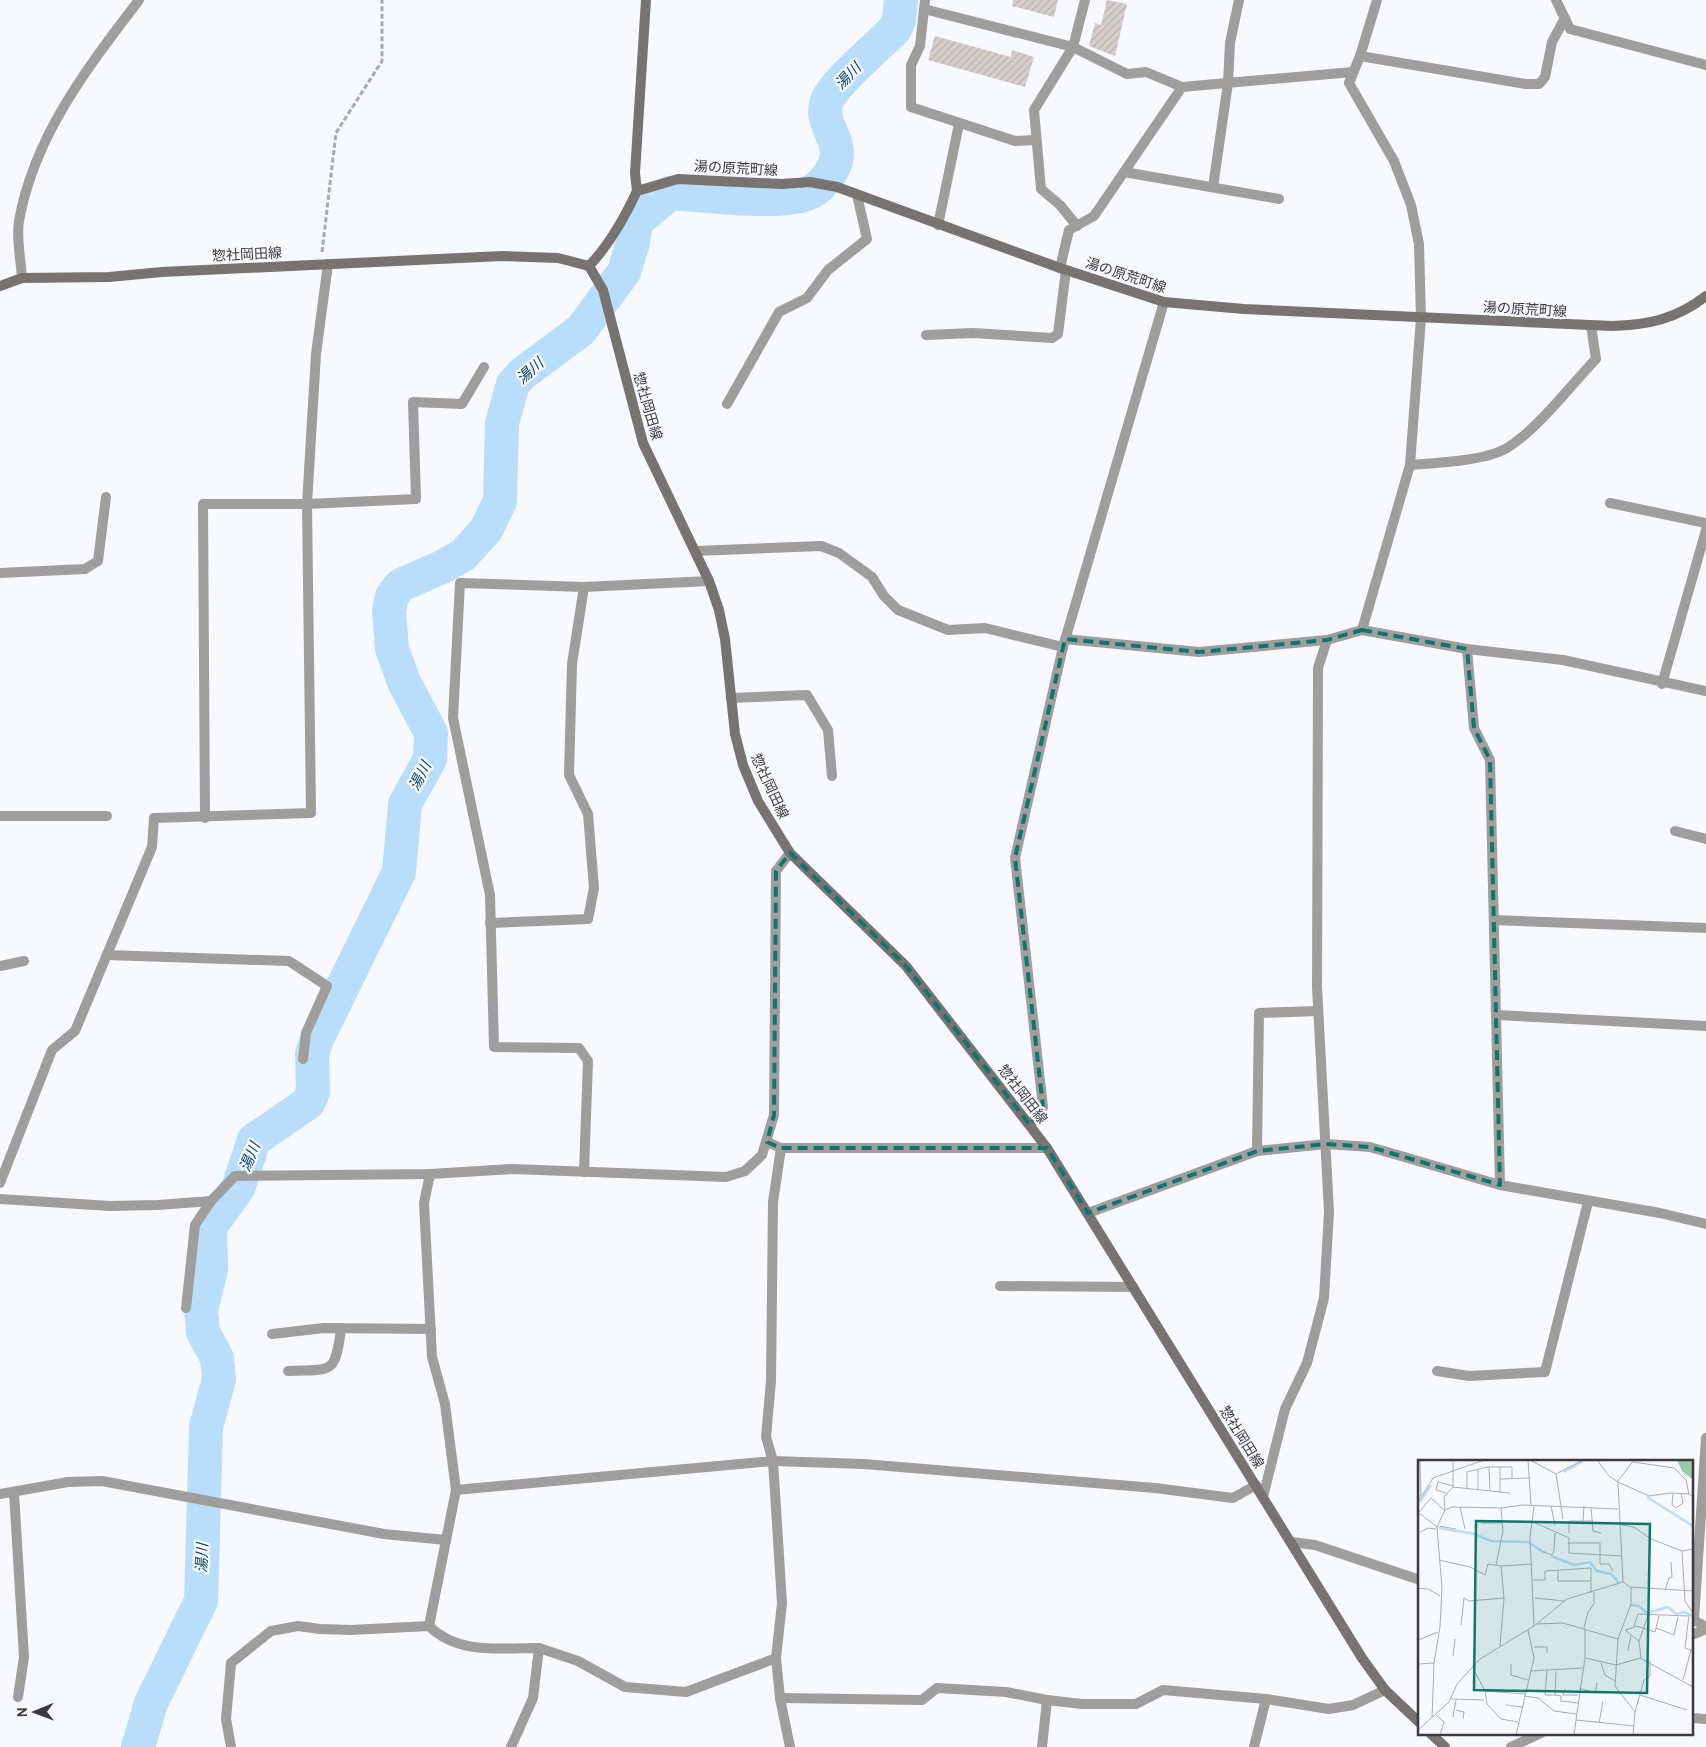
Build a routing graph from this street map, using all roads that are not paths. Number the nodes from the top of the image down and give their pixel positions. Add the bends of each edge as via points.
1 (139, 0) edge
2 (646, 0) edge
3 (1084, 0) edge
4 (1238, 0) edge
5 (1376, 0) edge
6 (1556, 0) edge
7 (924, 5) edge
8 (1565, 18) junction
9 (1073, 47) junction
10 (1360, 56) junction
11 (1706, 65) edge
12 (1353, 72) junction
13 (1228, 83) junction
14 (1182, 87) junction
15 (959, 124) junction
16 (1036, 140) junction
17 (1124, 172) junction
18 (1213, 187) junction
19 (637, 191) junction
20 (857, 195) junction
21 (1279, 199) dead end
22 (938, 224) junction
23 (1076, 226) junction
24 (325, 264) junction
25 (590, 266) junction
26 (1063, 269) junction
27 (22, 278) junction
28 (0, 286) edge
29 (1706, 296) edge
30 (1164, 302) junction
31 (1421, 318) junction
32 (1591, 326) junction
33 (926, 335) dead end
34 (484, 366) dead end
35 (727, 404) dead end
36 (1410, 465) junction
37 (106, 497) dead end
38 (1610, 502) dead end
39 (307, 504) junction
40 (1706, 523) edge
41 (1706, 530) edge
42 (696, 551) junction
43 (0, 573) edge
44 (710, 581) junction
45 (584, 587) junction
46 (1362, 630) junction
47 (1327, 640) junction
48 (1064, 643) junction
49 (1467, 649) junction
50 (1662, 684) junction
51 (1706, 691) edge
52 (731, 698) junction
53 (832, 776) dead end
54 (0, 816) edge
55 (107, 816) dead end
56 (205, 818) junction
57 (1675, 831) dead end
58 (1706, 839) edge
59 (790, 852) junction
60 (1494, 920) junction
61 (490, 923) junction
62 (1706, 928) edge
63 (107, 955) junction
64 (24, 961) dead end
65 (0, 966) edge
66 (1318, 1011) junction
67 (1497, 1015) junction
68 (1706, 1026) edge
69 (303, 1059) dead end
70 (1030, 1125) junction
71 (766, 1142) junction
72 (1326, 1144) junction
73 (781, 1148) junction
74 (1047, 1148) junction
75 (1257, 1151) junction
76 (584, 1172) junction
77 (430, 1174) junction
78 (0, 1183) edge
79 (1500, 1185) junction
80 (0, 1199) edge
81 (211, 1201) junction
82 (1588, 1202) junction
83 (1088, 1213) junction
84 (1706, 1224) edge
85 (1000, 1286) dead end
86 (1133, 1287) junction
87 (186, 1308) dead end
88 (341, 1329) junction
89 (431, 1329) junction
90 (272, 1334) dead end
91 (288, 1371) dead end
92 (1437, 1371) dead end
93 (1706, 1438) edge
94 (773, 1460) junction
95 (1256, 1485) junction
96 (456, 1490) junction
97 (14, 1493) junction
98 (0, 1494) edge
99 (1263, 1497) junction
100 (446, 1540) junction
101 (1292, 1542) junction
102 (1418, 1579) edge
103 (1694, 1606) edge
104 (1694, 1621) edge
105 (429, 1626) junction
106 (1706, 1628) edge
107 (1694, 1634) edge
108 (539, 1648) junction
109 (776, 1658) junction
110 (1386, 1690) junction
111 (18, 1697) dead end
112 (780, 1698) junction
113 (1266, 1699) junction
114 (1047, 1700) junction
115 (1418, 1721) edge
116 (1431, 1734) edge
117 (1539, 1734) edge
118 (231, 1747) edge
119 (511, 1747) edge
120 (790, 1747) edge
121 (1042, 1747) edge
122 (1254, 1747) edge
123 (1444, 1747) edge
124 (1511, 1747) edge

1 - 27 street via 82,76 37,157 19,223
2 - 19 main road via 634,173
3 - 9 street
4 - 13 street via 1230,43
5 - 10 street
6 - 8 street
7 - 9 street
7 - 15 street via 920,46 911,65 910,107
8 - 10 street via 1552,42 1545,77 1539,84
8 - 11 street via 1570,29
9 - 14 street via 1127,74 1146,72
9 - 16 street via 1034,110
10 - 12 street
12 - 13 street
12 - 31 street via 1348,83 1394,161 1411,205 1419,244
13 - 14 street
13 - 18 street
14 - 17 street
15 - 16 street via 1015,141
15 - 22 street
16 - 23 street via 1041,189 1060,205
17 - 18 street
17 - 23 street via 1094,216
18 - 21 street
19 - 20 main road, 湯の原荒町線 via 678,179 782,184 810,182
19 - 25 main road via 620,226
20 - 22 main road, 湯の原荒町線
20 - 35 street via 867,239 828,270 807,298 779,312
22 - 26 main road, 湯の原荒町線
23 - 26 street via 1069,230
24 - 25 main road, 惣社岡田線 via 502,256 558,258
24 - 27 main road, 惣社岡田線 via 109,277
24 - 39 street
25 - 42 main road, 惣社岡田線 via 603,290 643,443
26 - 30 main road, 湯の原荒町線
26 - 33 street via 1058,334 1052,338 974,333
27 - 28 main road, 惣社岡田線
29 - 32 main road, 湯の原荒町線 via 1673,317 1655,323
30 - 31 main road, 湯の原荒町線 via 1244,310
30 - 48 street
31 - 32 main road, 湯の原荒町線
31 - 36 street
32 - 36 street via 1596,359 1527,432 1506,449 1463,461
34 - 39 street via 462,404 414,402 416,499
36 - 46 street
37 - 43 street via 98,561 85,569
38 - 40 street
39 - 56 street via 311,813
39 - 56 street via 204,504
41 - 50 street
42 - 44 main road, 惣社岡田線
42 - 48 street via 821,546 839,553 872,577 898,610 948,630 985,628
44 - 45 street
44 - 52 main road, 惣社岡田線 via 725,639
45 - 61 street via 572,664 569,775 588,814 594,888 588,920
45 - 61 street via 460,583 453,718 490,895
46 - 47 street
46 - 49 street
47 - 48 street via 1199,652
47 - 66 street via 1318,668
48 - 70 street via 1014,858 1043,1107
49 - 50 street via 1563,660
49 - 60 street via 1474,728 1490,760
50 - 51 street
52 - 53 street via 807,695 828,730
52 - 59 main road, 惣社岡田線 via 743,765 758,801
54 - 55 street
56 - 63 street via 154,818 152,847
57 - 58 street
59 - 70 main road, 惣社岡田線 via 906,966
59 - 71 street via 776,871 774,1115
60 - 62 street
60 - 67 street
61 - 76 street via 494,1047 579,1048 588,1061
63 - 69 street via 288,962 327,986 306,1033
63 - 78 street via 75,1031 52,1050
64 - 65 street
66 - 72 street
66 - 75 street via 1259,1013
67 - 68 street
67 - 79 street
70 - 74 main road, 惣社岡田線
71 - 73 street
71 - 76 street via 762,1155 745,1171 726,1177
72 - 75 street
72 - 79 street via 1370,1147
72 - 99 street via 1329,1212 1324,1298 1307,1363 1285,1409
73 - 74 street
73 - 94 street via 773,1202 771,1381 766,1437
74 - 83 main road, 惣社岡田線
75 - 83 street
76 - 77 street via 512,1169
77 - 81 street via 235,1176
77 - 89 street via 424,1203
79 - 82 street
80 - 81 street via 110,1206
81 - 87 street via 195,1225
82 - 84 street
82 - 92 street via 1545,1372 1469,1376
83 - 86 main road, 惣社岡田線
85 - 86 street
86 - 95 main road, 惣社岡田線
88 - 89 street
88 - 90 street
88 - 91 street via 338,1357 331,1366 323,1370
89 - 96 street via 432,1357 445,1404
93 - 103 street
94 - 95 street via 873,1464 1155,1488 1233,1498
94 - 96 street
94 - 109 street via 782,1603
95 - 99 main road, 惣社岡田線
96 - 100 street
97 - 98 street
97 - 100 street via 68,1482 102,1482 384,1534
97 - 111 street via 24,1657
99 - 101 main road, 惣社岡田線
100 - 105 street
101 - 102 street via 1315,1545
101 - 110 main road, 惣社岡田線 via 1362,1658
104 - 106 street
105 - 108 street via 442,1638 459,1645
105 - 118 street via 351,1630 298,1626 271,1631 231,1663 226,1718
106 - 107 street
108 - 109 street via 578,1661 625,1687 686,1692
108 - 119 street via 533,1698
109 - 112 street
110 - 113 street via 1353,1705 1329,1709
110 - 115 main road, 惣社岡田線
112 - 114 street via 922,1700 937,1688 1006,1692
112 - 120 street
113 - 114 street via 1163,1690 1136,1704
113 - 122 street
114 - 121 street
116 - 123 main road
117 - 124 street

